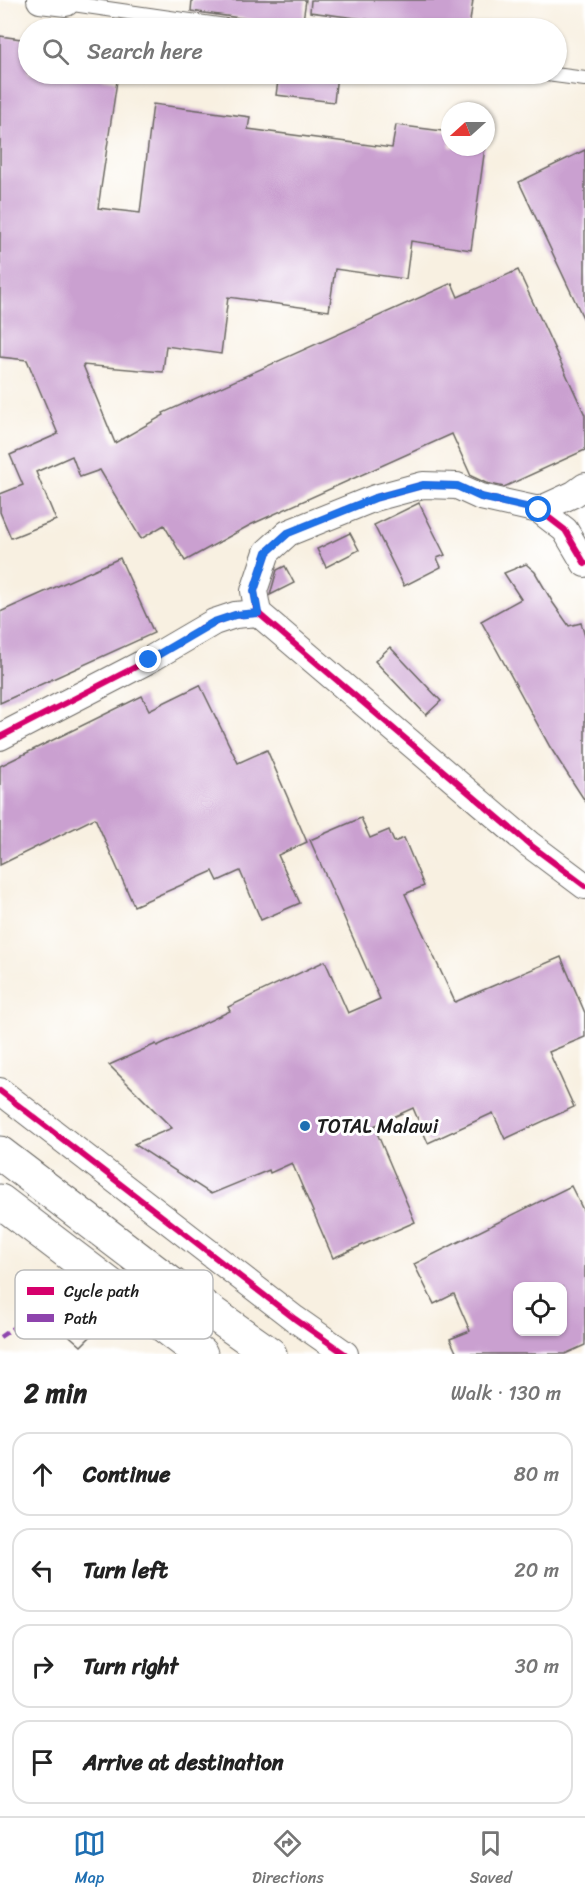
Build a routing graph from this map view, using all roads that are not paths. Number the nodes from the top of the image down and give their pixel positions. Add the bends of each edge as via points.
1 (40, 0) edge
2 (66, 2) edge
3 (172, 18) edge
4 (567, 77) edge
5 (585, 79) edge
6 (585, 486) edge
7 (539, 510) junction
8 (585, 564) edge
9 (258, 613) junction
10 (0, 737) edge
11 (585, 886) edge
12 (0, 1091) edge
13 (0, 1153) edge
14 (0, 1201) edge
15 (91, 1270) edge
16 (153, 1270) edge
17 (213, 1313) edge
18 (181, 1339) edge
19 (201, 1354) edge
20 (270, 1354) edge
21 (345, 1354) edge

1 - 2 street
2 - 3 lane
4 - 5 lane
6 - 7 street
7 - 8 street via 565,530
7 - 9 street via 481,497 457,486 423,485 375,498 288,533 267,552 254,591
9 - 10 street via 214,622
9 - 11 street via 520,837
12 - 21 street
13 - 16 highway
14 - 15 highway
17 - 20 highway
18 - 19 highway

